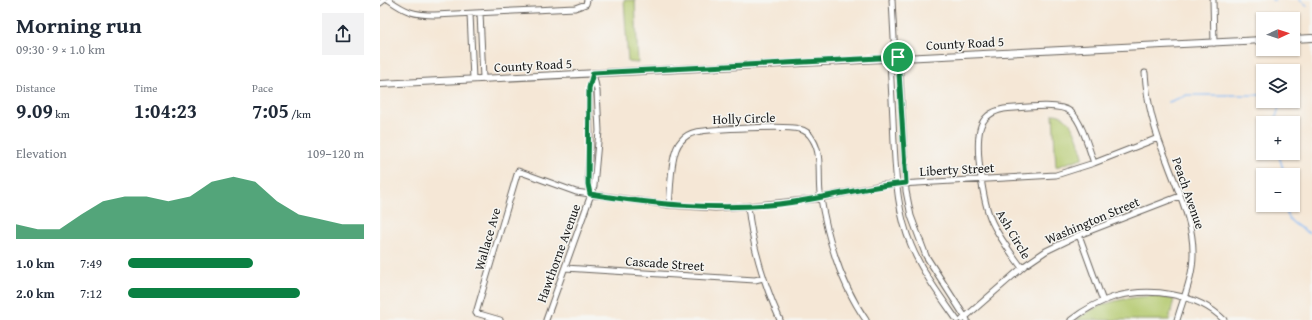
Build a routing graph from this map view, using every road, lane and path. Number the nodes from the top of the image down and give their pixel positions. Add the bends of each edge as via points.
1 (384, 0) edge
2 (389, 0) edge
3 (892, 0) edge
4 (1213, 0) edge
5 (586, 2) edge
6 (380, 3) edge
7 (480, 13) junction
8 (470, 14) junction
9 (1312, 38) edge
10 (1300, 39) edge
11 (1256, 40) edge
12 (1214, 43) junction
13 (895, 57) junction
14 (593, 73) junction
15 (1145, 73) dead end
16 (483, 78) junction
17 (473, 79) junction
18 (380, 84) edge
19 (1158, 138) junction
20 (1094, 163) junction
21 (518, 171) joint
22 (981, 179) junction
23 (906, 183) junction
24 (896, 184) junction
25 (590, 194) junction
26 (1180, 196) junction
27 (821, 198) junction
28 (669, 205) junction
29 (748, 206) junction
30 (1079, 235) junction
31 (565, 268) junction
32 (1022, 268) junction
33 (764, 278) junction
34 (1183, 298) junction
35 (1104, 301) junction
36 (965, 319) edge
37 (500, 320) edge
38 (546, 320) edge
39 (780, 320) edge
40 (866, 320) edge
41 (957, 320) edge
42 (1071, 320) edge
43 (1177, 320) edge
44 (1224, 320) edge

1 - 6 street
2 - 8 street via 404,11 420,15
3 - 13 street
4 - 12 street
5 - 7 street via 575,8
7 - 8 street
7 - 16 street
8 - 17 street
9 - 10 street
11 - 12 street, County Road 5
12 - 13 street, County Road 5
13 - 14 street, County Road 5
13 - 23 street
13 - 24 street
14 - 16 street, County Road 5
14 - 25 street, Hawthorne Avenue via 589,88
14 - 25 street, Hawthorne Avenue via 597,91 598,150 594,186
15 - 19 street, Peach Avenue via 1146,96
16 - 17 street, County Road 5
17 - 18 street, County Road 5
19 - 20 street, Liberty Street
19 - 26 street, Peach Avenue
20 - 22 street, Liberty Street via 1056,174
20 - 22 street, Ash Circle via 1077,120 1071,112 1055,107 996,110 990,114 980,129
21 - 25 street, Liberty Street via 576,192
21 - 37 street, Wallace Ave via 476,313
22 - 23 street, Liberty Street
22 - 32 street, Ash Circle via 982,192 992,223
23 - 24 street, Liberty Street
23 - 36 street via 911,216 919,241 932,268
24 - 27 street, Liberty Street
24 - 41 street via 910,244 928,278
25 - 28 street, Liberty Street
25 - 31 street, Hawthorne Avenue
26 - 30 street, Washington Street
26 - 34 street, Peach Avenue via 1193,238 1192,269
27 - 28 street, Holly Circle via 818,149 814,140 803,130 718,130 695,132 680,142 675,151
27 - 29 street, Liberty Street
27 - 40 street via 835,257 847,286
28 - 29 street, Liberty Street via 715,208
29 - 33 street
30 - 32 street, Washington Street via 1046,251
30 - 35 street
31 - 33 street, Cascade Street via 755,280
31 - 38 street, Hawthorne Avenue
32 - 36 street, Washington Street
33 - 39 street
34 - 35 street via 1156,293 1136,293
34 - 43 street, Peach Avenue
34 - 44 street via 1208,308
35 - 42 street

